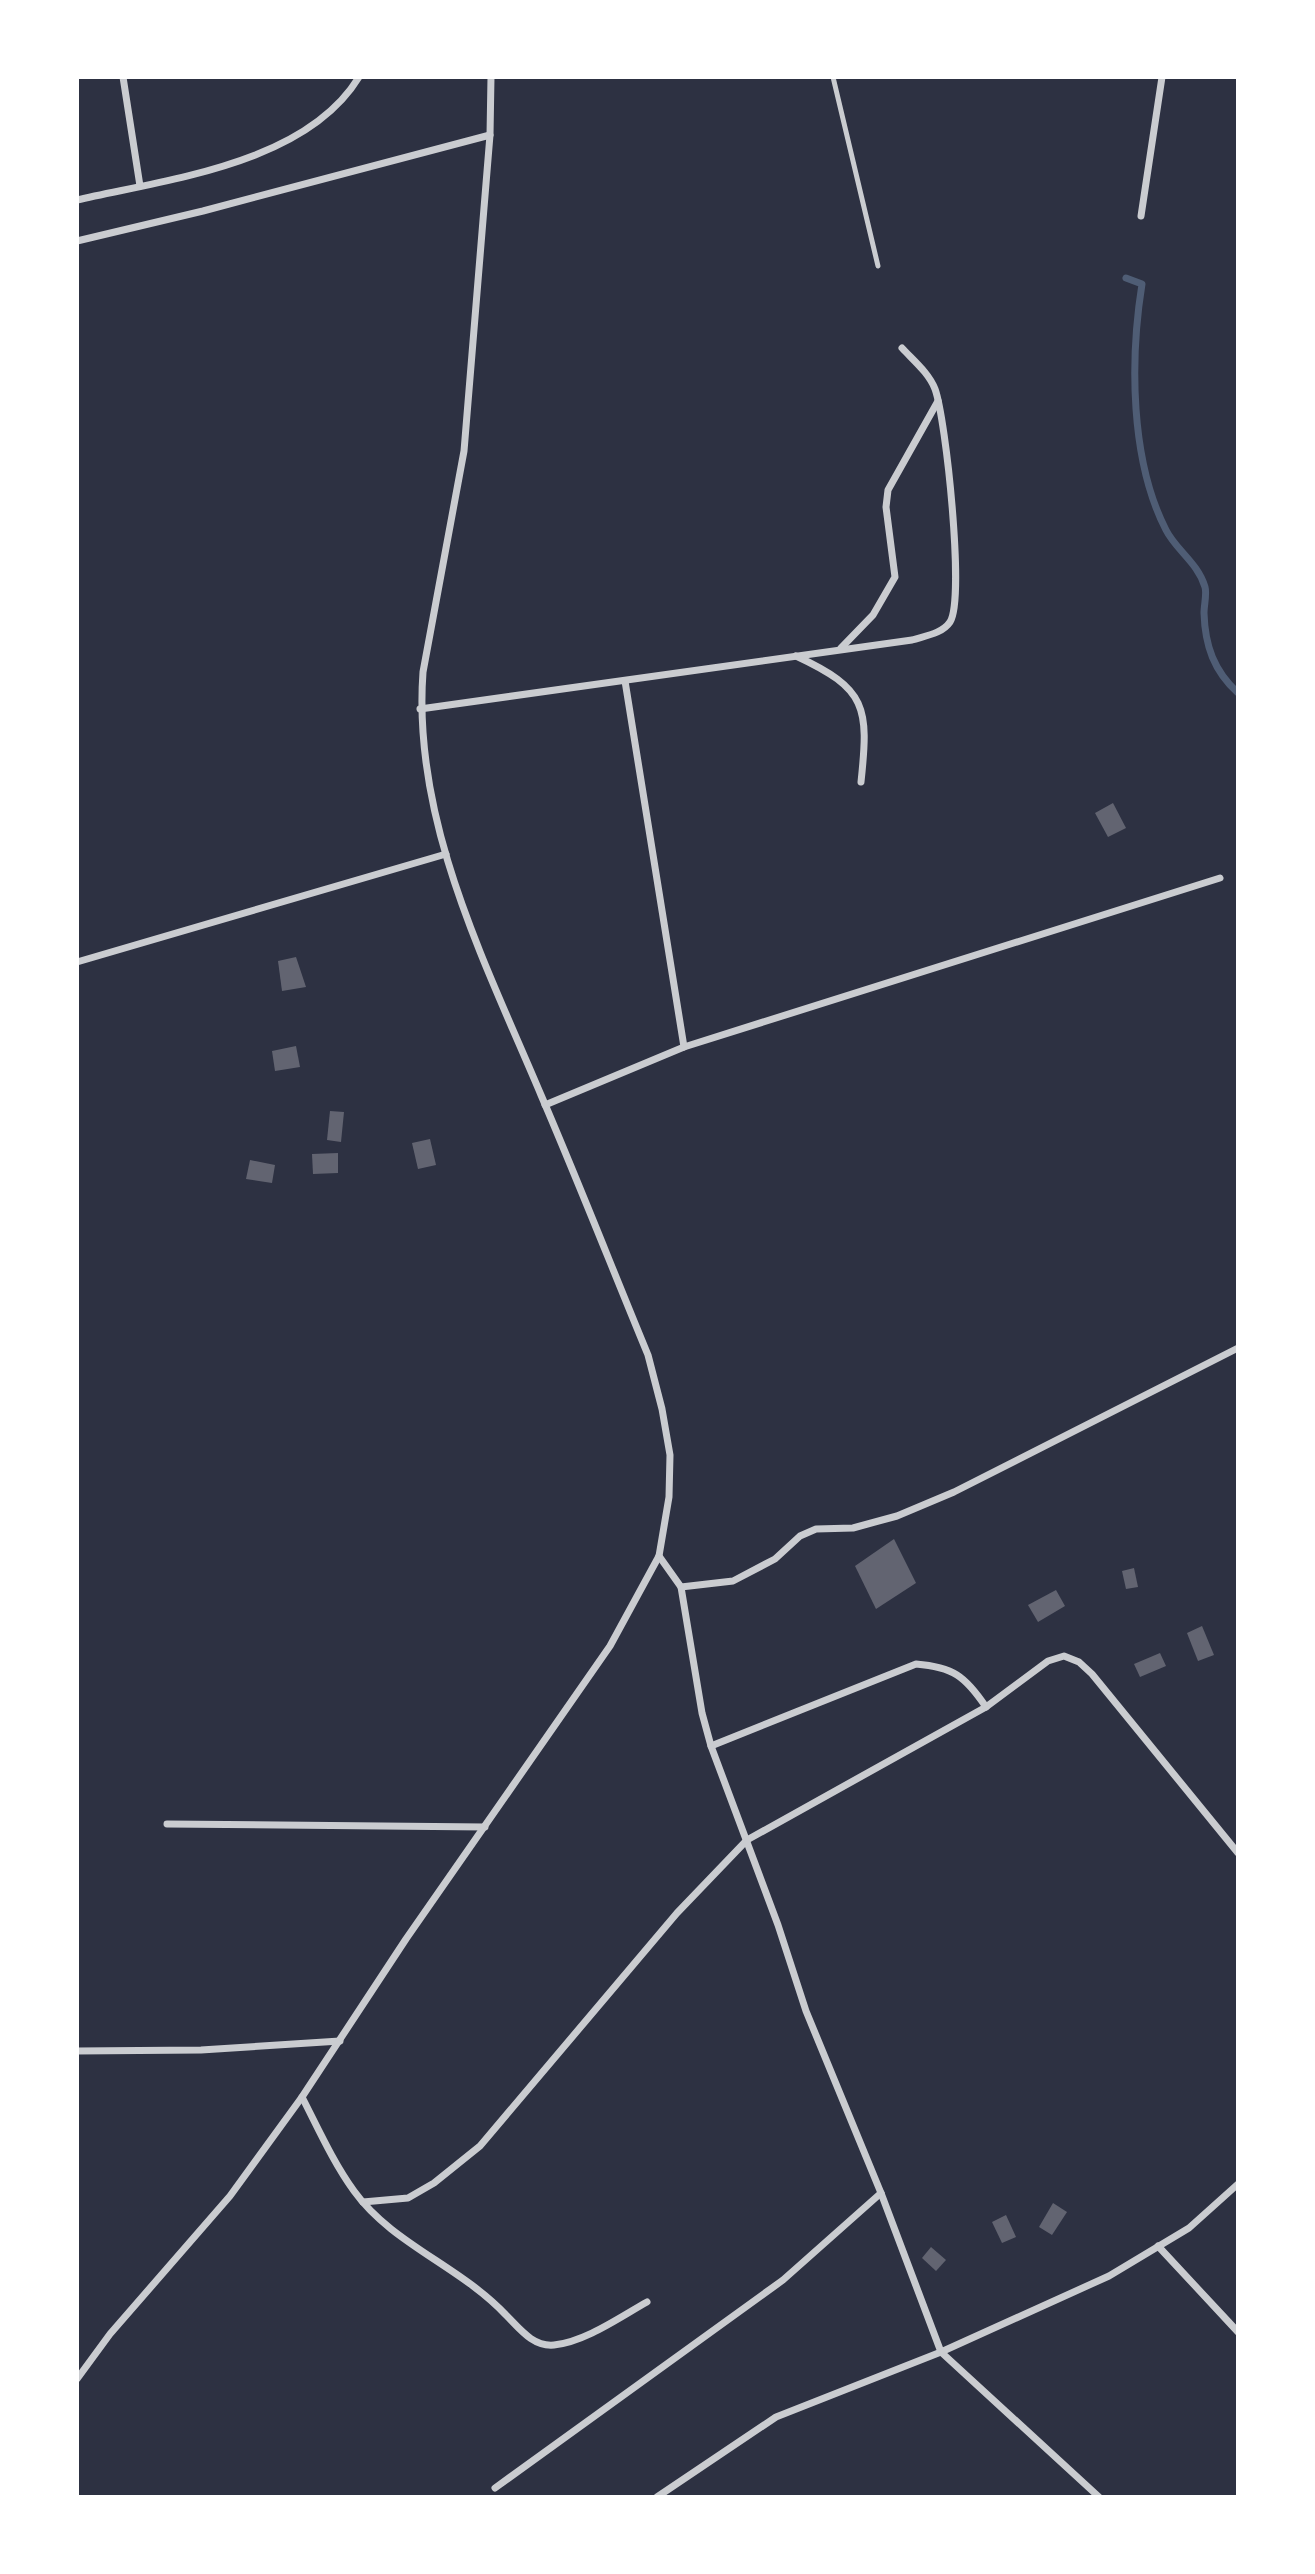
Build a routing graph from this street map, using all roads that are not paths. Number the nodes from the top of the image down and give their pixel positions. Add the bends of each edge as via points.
1 (123, 77) edge
2 (359, 77) edge
3 (491, 77) edge
4 (833, 77) edge
5 (1162, 77) edge
6 (490, 135) junction
7 (140, 186) junction
8 (77, 200) edge
9 (1141, 216) dead end
10 (77, 241) edge
11 (878, 266) dead end
12 (902, 348) dead end
13 (939, 401) junction
14 (841, 649) junction
15 (795, 656) junction
16 (625, 681) junction
17 (420, 709) junction
18 (861, 782) dead end
19 (446, 854) junction
20 (1220, 878) dead end
21 (77, 962) edge
22 (684, 1047) junction
23 (545, 1105) junction
24 (1238, 1348) edge
25 (659, 1556) junction
26 (681, 1587) junction
27 (986, 1707) junction
28 (711, 1746) junction
29 (167, 1824) dead end
30 (485, 1827) junction
31 (747, 1840) junction
32 (1238, 1853) edge
33 (340, 2041) junction
34 (77, 2051) edge
35 (302, 2097) junction
36 (1238, 2184) edge
37 (881, 2193) junction
38 (363, 2202) junction
39 (1158, 2246) junction
40 (647, 2302) dead end
41 (1238, 2332) edge
42 (941, 2352) junction
43 (77, 2379) edge
44 (495, 2488) dead end
45 (657, 2497) edge
46 (1099, 2497) edge

1 - 7 street
2 - 7 street via 351,91 290,140 250,159
3 - 6 street
4 - 11 lane
5 - 9 street
6 - 10 street
6 - 17 street via 464,451
7 - 8 street
12 - 13 street via 933,386
13 - 14 street via 888,490 895,577 873,615
13 - 14 street via 956,565 950,622 940,632 912,640
14 - 15 street
15 - 16 street
15 - 18 street via 842,679 855,694 865,741
16 - 17 street
16 - 22 street
17 - 19 street via 428,791
19 - 21 street
19 - 23 street via 482,956
20 - 22 street
22 - 23 street
23 - 25 street via 648,1354 662,1409 670,1455 669,1497
24 - 26 street via 954,1492 853,1528 816,1529 800,1536 775,1559 733,1581
25 - 26 street
25 - 30 street via 610,1646
26 - 28 street
27 - 28 street via 960,1675 941,1666 916,1664
27 - 31 street
27 - 32 street via 1048,1661 1064,1656 1079,1662
28 - 31 street
29 - 30 street
30 - 33 street
31 - 37 street via 806,2011
31 - 38 street via 677,1913 480,2146 408,2198
33 - 34 street via 201,2050
33 - 35 street
35 - 38 street
35 - 43 street via 230,2196 110,2334
36 - 39 street via 1189,2228
37 - 42 street
37 - 44 street via 783,2280
38 - 40 street via 384,2224 481,2289 538,2343 555,2345 578,2337
39 - 41 street
39 - 42 street via 1109,2276
42 - 45 street via 776,2417
42 - 46 street

